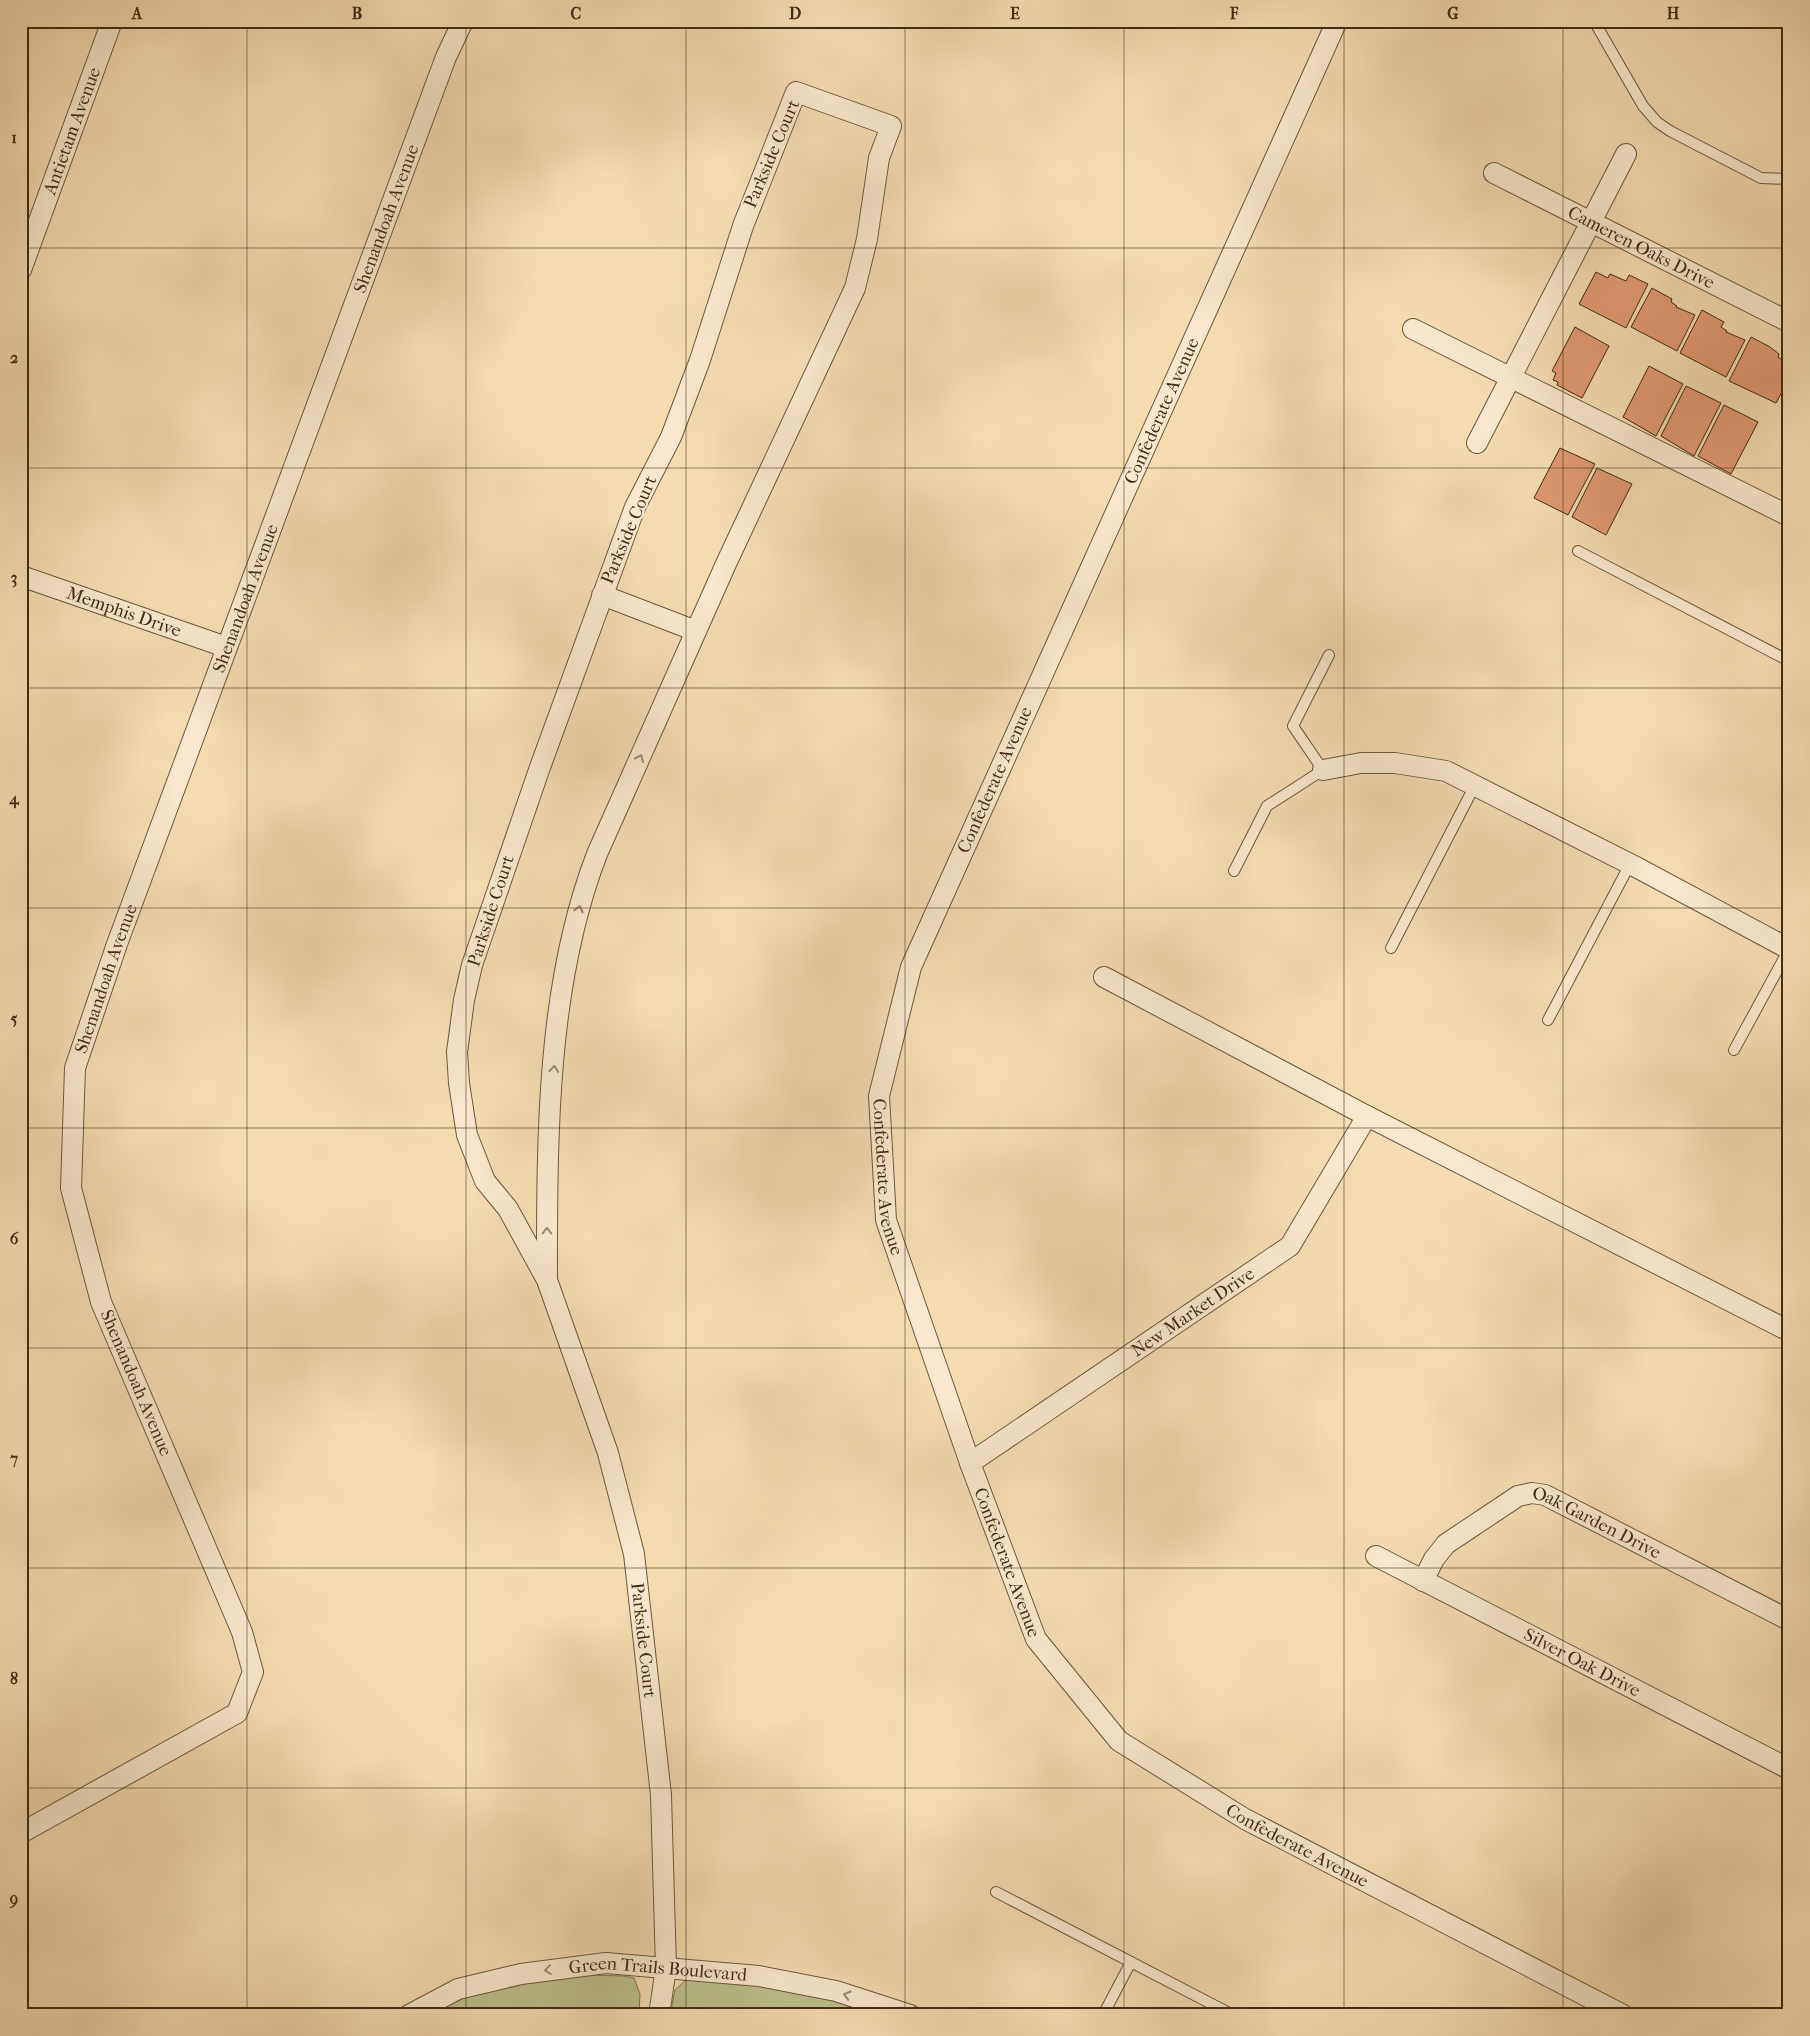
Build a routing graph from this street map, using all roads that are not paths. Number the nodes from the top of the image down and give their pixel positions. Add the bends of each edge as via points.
1 (112, 21) edge
2 (463, 21) edge
3 (1337, 21) edge
4 (1594, 21) edge
5 (1626, 154) dead end
6 (1494, 174) dead end
7 (1789, 179) edge
8 (1590, 222) junction
9 (21, 270) edge
10 (1789, 322) edge
11 (1413, 329) dead end
12 (1511, 378) junction
13 (1478, 443) dead end
14 (1789, 516) edge
15 (1578, 551) dead end
16 (21, 576) edge
17 (602, 595) junction
18 (696, 631) junction
19 (226, 647) junction
20 (1329, 655) dead end
21 (1789, 661) edge
22 (1323, 770) junction
23 (1474, 786) junction
24 (1630, 864) junction
25 (1234, 871) dead end
26 (1391, 948) dead end
27 (1789, 949) edge
28 (1104, 977) dead end
29 (1548, 1020) dead end
30 (1734, 1050) dead end
31 (1367, 1116) junction
32 (547, 1280) junction
33 (1789, 1331) edge
34 (970, 1463) junction
35 (1376, 1556) dead end
36 (1423, 1581) junction
37 (1789, 1620) edge
38 (1789, 1769) edge
39 (21, 1833) edge
40 (996, 1892) dead end
41 (1131, 1962) junction
42 (666, 1968) junction
43 (409, 2015) edge
44 (659, 2015) edge
45 (910, 2015) edge
46 (1104, 2015) edge
47 (1233, 2015) edge
48 (1623, 2015) edge

1 - 9 street, Antietam Avenue
2 - 19 street, Shenandoah Avenue via 446,56
3 - 34 street, Confederate Avenue via 911,968 879,1096 886,1220
4 - 7 lane via 1643,106 1657,122 1761,178
5 - 8 street
6 - 8 street, Cameren Oaks Drive
8 - 10 street, Cameren Oaks Drive
8 - 12 street
11 - 12 street
12 - 13 street
12 - 14 street
15 - 21 lane
16 - 19 street, Memphis Drive
17 - 18 street
17 - 18 street, Parkside Court via 635,507 670,437 697,369 743,226 796,92 891,126 879,158 867,239 855,288
17 - 32 street, Parkside Court via 472,965 457,1052 458,1083 467,1135 485,1181 508,1209
32 -> 18 street, Parkside Court via 547,1169 554,1068 561,991 572,936 583,890 597,854
19 - 39 street, Shenandoah Avenue via 75,1068 72,1188 101,1302 242,1632 253,1672 237,1713
20 - 22 lane via 1293,726
22 - 23 street via 1361,763 1395,763 1446,771
22 - 25 lane via 1267,806
23 - 24 street
23 - 26 lane
24 - 27 street
24 - 29 lane
27 - 30 lane
28 - 31 street
31 - 33 street
31 - 34 street, New Market Drive via 1290,1246
32 - 42 street, Parkside Court via 608,1452 634,1554 660,1795
34 - 48 street, Confederate Avenue via 1036,1639 1119,1741 1245,1819
35 - 36 street, Silver Oak Drive
36 - 37 street, Oak Garden Drive via 1446,1544 1518,1496 1532,1493 1545,1495
36 - 38 street, Silver Oak Drive
40 - 41 lane
41 - 46 lane
41 - 47 lane
42 -> 43 street, Green Trails Boulevard via 606,1963 521,1974 458,1989
42 - 44 street, Parkside Court
45 -> 42 street, Green Trails Boulevard via 836,1991 759,1976

